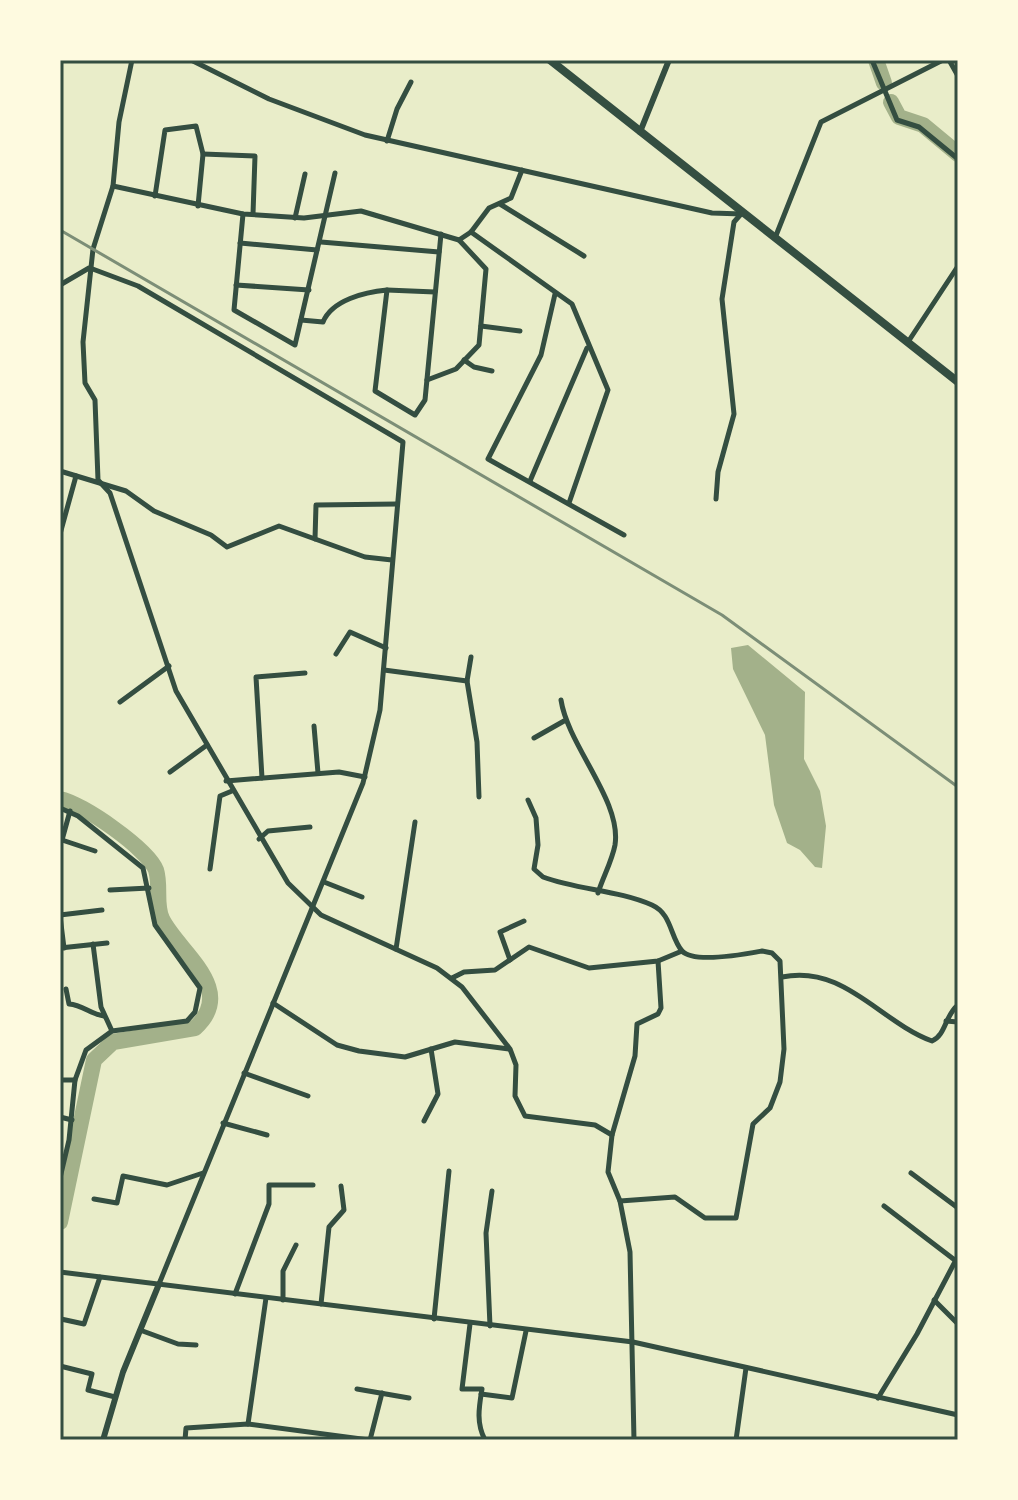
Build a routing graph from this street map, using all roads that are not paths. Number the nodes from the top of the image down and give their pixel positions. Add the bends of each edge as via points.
1 (132, 60) edge
2 (191, 60) edge
3 (550, 60) edge
4 (669, 60) edge
5 (872, 60) edge
6 (943, 60) edge
7 (949, 60) edge
8 (958, 76) edge
9 (411, 82) dead end
10 (883, 89) junction
11 (640, 132) junction
12 (387, 141) junction
13 (203, 154) junction
14 (958, 159) edge
15 (522, 170) junction
16 (335, 173) dead end
17 (305, 174) dead end
18 (113, 186) junction
19 (155, 196) junction
20 (500, 204) junction
21 (198, 206) junction
22 (243, 214) junction
23 (253, 214) junction
24 (742, 214) junction
25 (325, 217) junction
26 (295, 218) junction
27 (471, 232) junction
28 (441, 234) junction
29 (775, 238) junction
30 (459, 240) junction
31 (321, 242) junction
32 (240, 243) junction
33 (317, 250) junction
34 (439, 252) junction
35 (584, 256) dead end
36 (958, 266) edge
37 (90, 268) junction
38 (60, 285) edge
39 (236, 285) junction
40 (309, 290) junction
41 (387, 290) junction
42 (435, 292) junction
43 (555, 294) junction
44 (301, 320) junction
45 (481, 326) junction
46 (520, 331) dead end
47 (908, 343) junction
48 (587, 347) junction
49 (464, 360) junction
50 (492, 371) dead end
51 (427, 380) junction
52 (958, 382) edge
53 (60, 471) edge
54 (76, 476) junction
55 (98, 480) junction
56 (530, 481) junction
57 (716, 499) dead end
58 (569, 503) junction
59 (397, 504) junction
60 (60, 534) edge
61 (624, 535) dead end
62 (315, 539) junction
63 (392, 560) junction
64 (386, 648) junction
65 (336, 654) dead end
66 (471, 657) dead end
67 (169, 666) junction
68 (384, 670) junction
69 (305, 673) dead end
70 (467, 681) junction
71 (561, 700) dead end
72 (120, 702) dead end
73 (564, 721) junction
74 (314, 726) dead end
75 (534, 738) dead end
76 (207, 745) junction
77 (170, 772) dead end
78 (318, 773) junction
79 (365, 777) junction
80 (262, 778) junction
81 (226, 781) junction
82 (232, 791) junction
83 (479, 797) dead end
84 (528, 800) dead end
85 (60, 808) edge
86 (70, 811) junction
87 (415, 822) dead end
88 (310, 827) dead end
89 (259, 839) junction
90 (95, 851) dead end
91 (210, 869) dead end
92 (324, 882) junction
93 (149, 888) junction
94 (110, 890) dead end
95 (598, 893) junction
96 (362, 897) dead end
97 (312, 908) junction
98 (102, 910) dead end
99 (60, 916) edge
100 (524, 921) dead end
101 (107, 943) dead end
102 (93, 944) junction
103 (62, 948) edge
104 (396, 949) junction
105 (682, 951) junction
106 (510, 960) junction
107 (658, 961) junction
108 (782, 977) junction
109 (452, 978) junction
110 (66, 989) dead end
111 (273, 1003) junction
112 (958, 1005) edge
113 (104, 1016) junction
114 (946, 1021) junction
115 (958, 1022) edge
116 (112, 1031) junction
117 (431, 1049) junction
118 (510, 1049) junction
119 (244, 1073) junction
120 (60, 1080) edge
121 (75, 1080) junction
122 (308, 1096) dead end
123 (60, 1117) edge
124 (72, 1120) junction
125 (424, 1121) dead end
126 (223, 1123) junction
127 (267, 1135) dead end
128 (612, 1135) junction
129 (449, 1171) dead end
130 (203, 1173) junction
131 (911, 1173) dead end
132 (60, 1178) edge
133 (313, 1185) dead end
134 (341, 1186) dead end
135 (492, 1191) dead end
136 (94, 1199) dead end
137 (620, 1201) junction
138 (884, 1206) dead end
139 (958, 1208) edge
140 (296, 1245) dead end
141 (957, 1258) edge
142 (60, 1272) edge
143 (100, 1277) junction
144 (159, 1284) junction
145 (235, 1294) junction
146 (266, 1298) junction
147 (283, 1300) junction
148 (934, 1300) junction
149 (321, 1304) junction
150 (61, 1319) edge
151 (434, 1319) junction
152 (470, 1324) junction
153 (958, 1324) edge
154 (490, 1326) junction
155 (139, 1329) junction
156 (526, 1331) junction
157 (633, 1342) junction
158 (196, 1345) dead end
159 (60, 1366) edge
160 (746, 1368) junction
161 (357, 1389) dead end
162 (382, 1393) junction
163 (481, 1394) junction
164 (115, 1397) junction
165 (409, 1398) dead end
166 (878, 1398) junction
167 (958, 1415) edge
168 (248, 1424) junction
169 (299, 1431) junction
170 (103, 1440) edge
171 (185, 1440) edge
172 (297, 1440) edge
173 (369, 1440) edge
174 (485, 1440) edge
175 (634, 1440) edge
176 (736, 1440) edge

1 - 18 street
2 - 12 street via 279,104
3 - 11 main road
4 - 11 street
5 - 10 street
6 - 10 street
7 - 8 street
9 - 12 street
10 - 14 street via 897,120 919,127
10 - 29 street via 821,122
11 - 24 main road
12 - 15 street
13 - 19 street via 196,126 165,130
13 - 21 street
13 - 23 street via 255,156
15 - 20 street via 511,198
15 - 24 street via 712,213
16 - 25 street
17 - 26 street
18 - 19 street
18 - 37 street
19 - 21 street
20 - 27 street via 481,215
20 - 35 street
21 - 22 street
22 - 23 street
22 - 32 street
23 - 26 street
24 - 29 main road
24 - 57 street via 734,222 722,299 734,414
25 - 26 street
25 - 28 street via 361,211
25 - 31 street
27 - 30 street
27 - 43 street
28 - 30 street
28 - 34 street
29 - 47 main road
30 - 45 street via 486,269
31 - 33 street
31 - 34 street
32 - 33 street
32 - 39 street
33 - 40 street
34 - 42 street
36 - 47 street
37 - 38 street
37 - 55 street via 83,342 85,383 95,400
37 - 59 street via 138,286 403,442
39 - 40 street
39 - 44 street via 234,310 295,345
40 - 44 street
41 - 42 street
41 - 44 street via 366,292 327,312 323,322
41 - 51 street via 375,391 415,415 425,400
42 - 51 street
43 - 48 street via 572,304
43 - 56 street via 541,355 488,459
45 - 46 street
45 - 49 street via 479,345
47 - 52 main road
48 - 56 street
48 - 58 street via 608,390
49 - 50 street
49 - 51 street via 456,369
53 - 54 street
54 - 55 street
54 - 60 street
55 - 62 street via 227,547 279,526
55 - 67 street via 110,493
56 - 58 street
58 - 61 street
59 - 62 street via 316,505
59 - 63 street
62 - 63 street via 365,557
63 - 64 street
64 - 65 street via 350,632
64 - 68 street
66 - 70 street
67 - 72 street
67 - 76 street via 176,691
68 - 70 street
68 - 79 street
69 - 80 street via 256,677
70 - 83 street
71 - 73 street
73 - 75 street
73 - 95 street via 612,814 615,846
74 - 78 street
76 - 77 street
76 - 81 street
78 - 79 street
78 - 80 street
79 - 92 street
80 - 81 street
81 - 82 street
82 - 89 street
82 - 91 street via 220,796
84 - 95 street via 536,818 535,872
85 - 86 street
86 - 90 street via 62,840
86 - 93 street via 143,868
87 - 104 street
88 - 89 street via 268,831
89 - 97 street
92 - 96 street
92 - 97 street
93 - 94 street
93 - 116 street via 155,925 200,995 187,1021
95 - 105 street via 655,906
97 - 104 street
97 - 111 street
98 - 99 street
99 - 103 street
100 - 106 street via 500,932
101 - 102 street
102 - 103 street
102 - 113 street
104 - 109 street
105 - 107 street
105 - 108 street via 703,958 772,953 780,961
106 - 107 street via 533,947 589,968
106 - 109 street via 495,970
107 - 128 street via 661,1008 637,1024 635,1056
108 - 114 street via 809,975 847,986 912,1033 932,1041
108 - 137 street via 780,1082 770,1108 753,1124 736,1218 705,1218 675,1197
109 - 118 street
110 - 113 street via 69,1004
111 - 117 street via 347,1049 405,1057
111 - 119 street
112 - 114 street
113 - 116 street
114 - 115 street
116 - 121 street via 86,1050
117 - 118 street via 455,1042
117 - 125 street via 438,1094
118 - 128 street via 516,1065 515,1096 525,1116 595,1125
119 - 122 street
119 - 126 street
120 - 121 street
121 - 124 street
123 - 124 street
124 - 132 street
126 - 127 street
126 - 130 street
128 - 137 street via 608,1172
129 - 151 street
130 - 136 street via 167,1185 123,1176 117,1203
130 - 144 street
131 - 139 street
133 - 145 street via 269,1185 269,1204
134 - 149 street via 344,1210 329,1227
135 - 154 street via 486,1233
137 - 157 street via 630,1252
138 - 141 street
140 - 147 street via 283,1271
141 - 148 street
142 - 143 street
143 - 144 street
143 - 150 street via 84,1324
144 - 145 street
144 - 155 street
145 - 146 street
146 - 147 street
146 - 168 street
147 - 149 street
148 - 153 street
148 - 166 street
149 - 151 street
151 - 152 street
152 - 154 street
152 - 163 street via 462,1389 482,1389
154 - 156 street
155 - 158 street
155 - 164 street
156 - 157 street
156 - 163 street via 512,1398
157 - 160 street
157 - 175 street
159 - 164 street via 92,1374 88,1390
160 - 166 street
160 - 176 street
161 - 162 street
162 - 165 street
162 - 173 street
163 - 174 street via 479,1430
164 - 170 street
166 - 167 street
168 - 169 street
168 - 171 street via 186,1428
169 - 172 street
169 - 173 street

